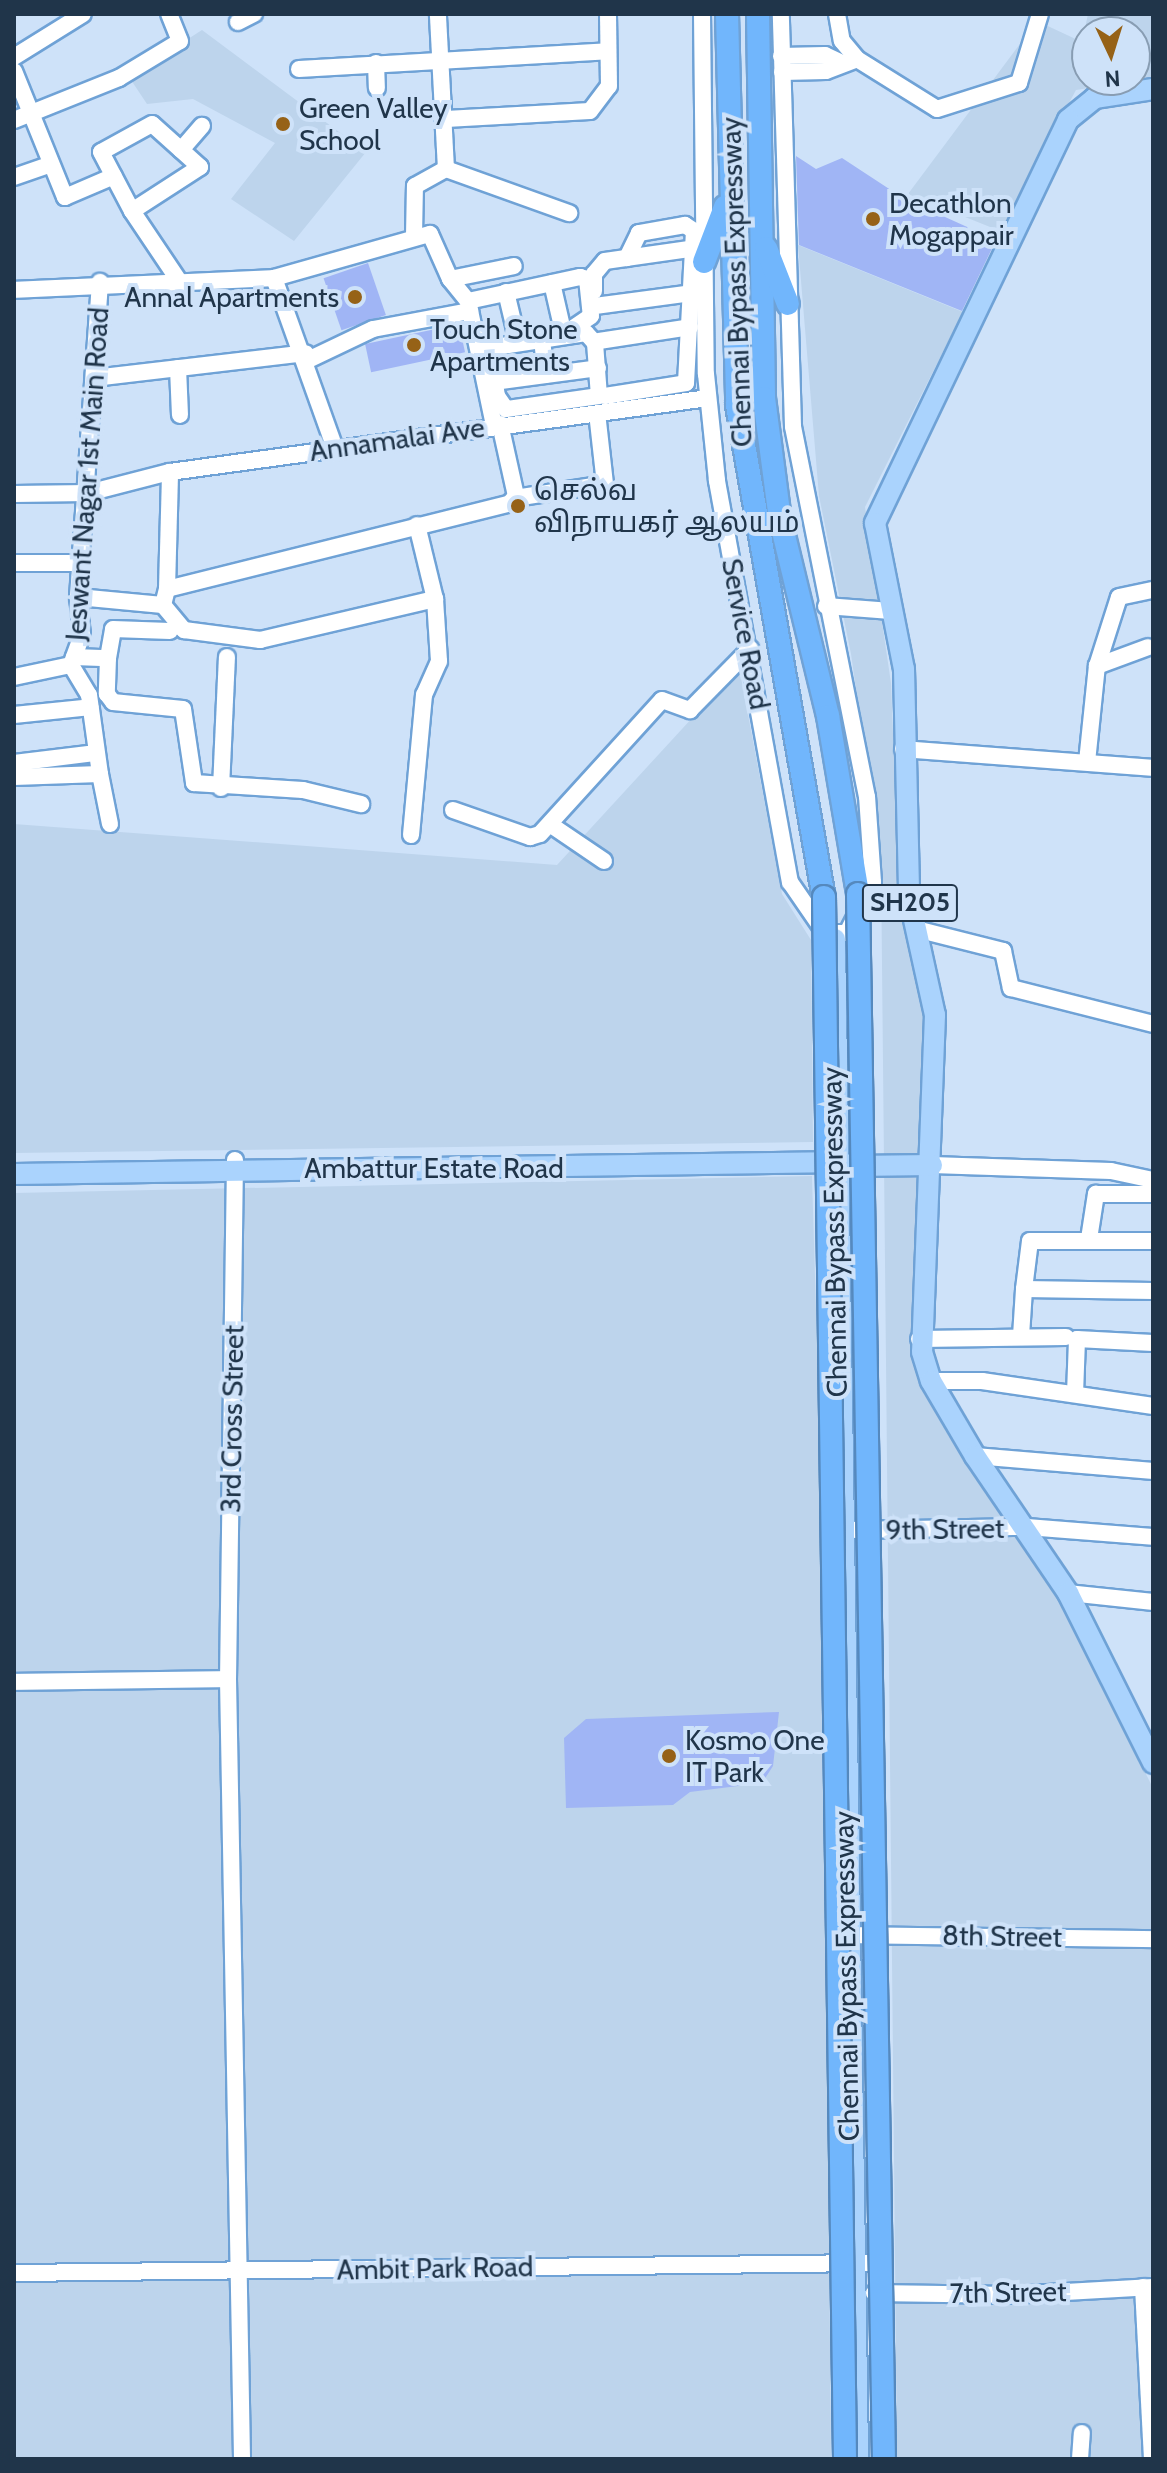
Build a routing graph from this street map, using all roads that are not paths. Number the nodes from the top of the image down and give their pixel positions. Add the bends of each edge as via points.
1 (83, 14) edge
2 (169, 14) edge
3 (254, 14) edge
4 (438, 14) edge
5 (608, 14) edge
6 (702, 14) edge
7 (727, 14) edge
8 (758, 14) edge
9 (781, 14) edge
10 (837, 14) edge
11 (1040, 14) edge
12 (238, 22) dead end
13 (607, 51) junction
14 (14, 57) edge
15 (442, 57) junction
16 (857, 59) junction
17 (376, 63) junction
18 (782, 64) junction
19 (299, 69) dead end
20 (14, 71) edge
21 (377, 88) dead end
22 (1153, 89) edge
23 (22, 118) edge
24 (446, 119) junction
25 (202, 126) dead end
26 (181, 150) junction
27 (51, 164) junction
28 (446, 169) junction
29 (114, 176) junction
30 (14, 177) edge
31 (729, 195) junction
32 (132, 211) junction
33 (569, 213) dead end
34 (760, 232) junction
35 (422, 235) junction
36 (700, 255) junction
37 (627, 258) junction
38 (514, 266) dead end
39 (274, 278) junction
40 (450, 279) junction
41 (179, 281) junction
42 (100, 282) junction
43 (552, 283) junction
44 (14, 290) edge
45 (506, 292) junction
46 (693, 293) junction
47 (471, 303) junction
48 (788, 304) junction
49 (595, 306) junction
50 (690, 327) junction
51 (563, 331) junction
52 (517, 338) junction
53 (542, 339) junction
54 (599, 341) junction
55 (482, 344) junction
56 (307, 356) junction
57 (178, 368) junction
58 (598, 368) junction
59 (549, 374) junction
60 (94, 378) junction
61 (490, 382) junction
62 (686, 383) junction
63 (708, 398) junction
64 (685, 401) junction
65 (556, 403) junction
66 (603, 406) junction
67 (180, 415) dead end
68 (497, 424) junction
69 (335, 448) junction
70 (170, 472) junction
71 (88, 493) junction
72 (14, 494) edge
73 (515, 498) junction
74 (417, 525) junction
75 (14, 563) edge
76 (81, 563) junction
77 (1153, 590) edge
78 (78, 597) junction
79 (165, 597) junction
80 (435, 599) junction
81 (826, 606) junction
82 (891, 611) junction
83 (170, 631) dead end
84 (1148, 647) dead end
85 (750, 649) junction
86 (227, 657) dead end
87 (108, 658) junction
88 (72, 661) junction
89 (1097, 666) junction
90 (14, 677) edge
91 (91, 707) junction
92 (14, 715) edge
93 (903, 749) junction
94 (96, 753) junction
95 (1087, 762) junction
96 (14, 763) edge
97 (1153, 768) edge
98 (100, 774) junction
99 (14, 777) edge
100 (221, 788) junction
101 (361, 804) dead end
102 (453, 810) dead end
103 (110, 824) dead end
104 (551, 825) junction
105 (411, 835) dead end
106 (604, 861) dead end
107 (916, 929) junction
108 (841, 933) junction
109 (1153, 1024) edge
110 (848, 1158) junction
111 (235, 1164) junction
112 (14, 1165) edge
113 (932, 1165) junction
114 (14, 1174) edge
115 (1153, 1180) edge
116 (1153, 1194) edge
117 (1089, 1239) junction
118 (1153, 1241) edge
119 (1024, 1289) junction
120 (1153, 1291) edge
121 (1021, 1336) junction
122 (1066, 1337) dead end
123 (919, 1339) junction
124 (1153, 1343) edge
125 (931, 1381) junction
126 (1075, 1394) junction
127 (1153, 1406) edge
128 (975, 1456) junction
129 (1153, 1471) edge
130 (1027, 1527) junction
131 (855, 1530) junction
132 (1153, 1537) edge
133 (1068, 1593) junction
134 (1153, 1602) edge
135 (228, 1679) junction
136 (14, 1682) edge
137 (1145, 1727) edge
138 (1153, 1763) edge
139 (858, 1934) junction
140 (1153, 1939) edge
141 (864, 2263) junction
142 (235, 2271) junction
143 (14, 2273) edge
144 (1148, 2287) edge
145 (874, 2293) junction
146 (1082, 2433) dead end
147 (242, 2459) edge
148 (845, 2459) edge
149 (858, 2459) edge
150 (876, 2459) edge
151 (884, 2459) edge
152 (1080, 2459) edge
153 (1152, 2459) edge

1 - 14 street
2 - 23 street via 180,41 119,78
3 - 12 street
4 - 15 street
5 - 13 street
6 - 36 street, Service Road
7 - 31 highway, Chennai Bypass Expressway
8 - 34 highway, Chennai Bypass Expressway
9 - 18 street
10 - 16 street via 842,41
11 - 16 street via 1019,83 937,109
13 - 15 street
13 - 24 street via 609,86 600,104 575,117
15 - 17 street
15 - 24 street
16 - 18 street via 840,62 825,55
17 - 19 street
17 - 21 street
18 - 48 street
20 - 23 street
22 - 82 main road, SH205 via 1095,98 1068,120 879,504 875,532
23 - 27 street
24 - 28 street
25 - 26 street
26 - 29 street via 152,124 101,152
26 - 32 street via 200,167
27 - 29 street via 65,197
27 - 30 street
28 - 33 street
28 - 35 street via 415,186
29 - 32 street
31 - 36 highway
31 - 148 highway, Chennai Bypass Expressway, bridge via 737,405 824,897
32 - 41 street
34 - 48 highway
34 - 151 highway, Chennai Bypass Expressway, bridge via 764,398 780,519 828,716 858,894
35 - 39 street
35 - 40 street
36 - 37 street
36 - 37 street via 691,227 646,230
36 - 46 street
36 - 63 street, Service Road
37 - 49 street via 605,261 594,274
38 - 40 street
39 - 41 street
39 - 56 street
40 - 47 street
41 - 42 street
42 - 44 street
42 - 60 street, Jeswant Nagar 1st Main Road
43 - 45 street
43 - 51 street
43 - 51 street via 587,279 590,323
45 - 47 street
45 - 52 street
46 - 49 street
46 - 50 street
47 - 55 street
47 - 56 street via 373,329
48 - 81 street via 793,426
49 - 54 street
50 - 54 street
50 - 62 street
51 - 52 street
52 - 55 street
53 - 58 street via 593,334
53 - 59 street
53 - 61 street via 489,348
54 - 66 street
55 - 61 street
56 - 57 street
56 - 69 street
57 - 60 street
57 - 67 street
58 - 59 street
58 - 65 street via 599,396
59 - 61 street
59 - 65 street
60 - 71 street, Jeswant Nagar 1st Main Road
61 - 65 street via 506,409
61 - 68 street
62 - 64 street
62 - 66 street
63 - 64 street, Annamalai Ave
63 - 85 street, Service Road via 717,481
64 - 66 street, Annamalai Ave
66 - 68 street, Annamalai Ave
66 - 73 street via 605,484
68 - 69 street, Annamalai Ave
68 - 73 street
69 - 70 street, Annamalai Ave
70 - 71 street, Annamalai Ave
70 - 79 street
71 - 72 street, Annamalai Ave
71 - 76 street, Jeswant Nagar 1st Main Road
73 - 74 street
74 - 79 street
74 - 80 street
75 - 76 street
76 - 78 street, Jeswant Nagar 1st Main Road
77 - 89 street via 1119,597
78 - 79 street
78 - 88 street, Jeswant Nagar 1st Main Road via 82,635
79 - 80 street via 184,630 260,640
80 - 105 street via 439,661 424,695
81 - 82 street
81 - 108 street via 867,797 873,882
82 - 93 main road, SH205 via 904,669
83 - 87 street via 113,629
84 - 89 street
85 - 104 street via 690,710 662,700
85 - 108 street, Service Road via 790,882 825,933
86 - 100 street
87 - 88 street
87 - 100 street via 110,701 183,709 192,779
88 - 90 street
88 - 91 street
89 - 95 street
91 - 92 street
91 - 94 street
93 - 95 street
93 - 107 main road, SH205 via 909,897
94 - 96 street
94 - 98 street
95 - 97 street
98 - 99 street
98 - 103 street
100 - 101 street via 303,790
102 - 104 street via 530,837
104 - 106 street
107 - 109 street via 1003,951 1011,988
107 - 113 main road, SH205 via 935,1015
108 - 110 main road
110 - 111 main road, Ambattur Estate Road
110 - 113 main road, Ambattur Estate Road
110 - 131 main road
111 - 112 main road, Ambattur Estate Road
111 - 114 main road, Ambattur Estate Road
111 - 135 street, 3rd Cross Street
113 - 115 street via 1111,1171
113 - 123 main road, SH205
116 - 117 street via 1096,1194
117 - 118 street
117 - 119 street via 1030,1241
119 - 120 street
119 - 121 street
121 - 122 street
121 - 123 street
123 - 125 main road, SH205
124 - 126 street via 1077,1339
125 - 126 street via 982,1381
125 - 128 main road, SH205
126 - 127 street
128 - 129 street
128 - 130 main road, SH205
130 - 131 street, 9th Street
130 - 132 street, 9th Street
130 - 133 main road, SH205
131 - 139 main road
133 - 134 street
133 - 137 main road, SH205
135 - 136 street
135 - 142 street, 3rd Cross Street
137 - 138 main road, SH205
139 - 140 street, 8th Street
139 - 141 main road
141 - 142 street, Ambit Park Road
141 - 145 main road
141 - 149 main road
142 - 143 street, Ambit Park Road
142 - 147 street, 3rd Cross Street
144 - 145 street, 7th Street via 1013,2295
144 - 153 street
145 - 150 main road
146 - 152 street

